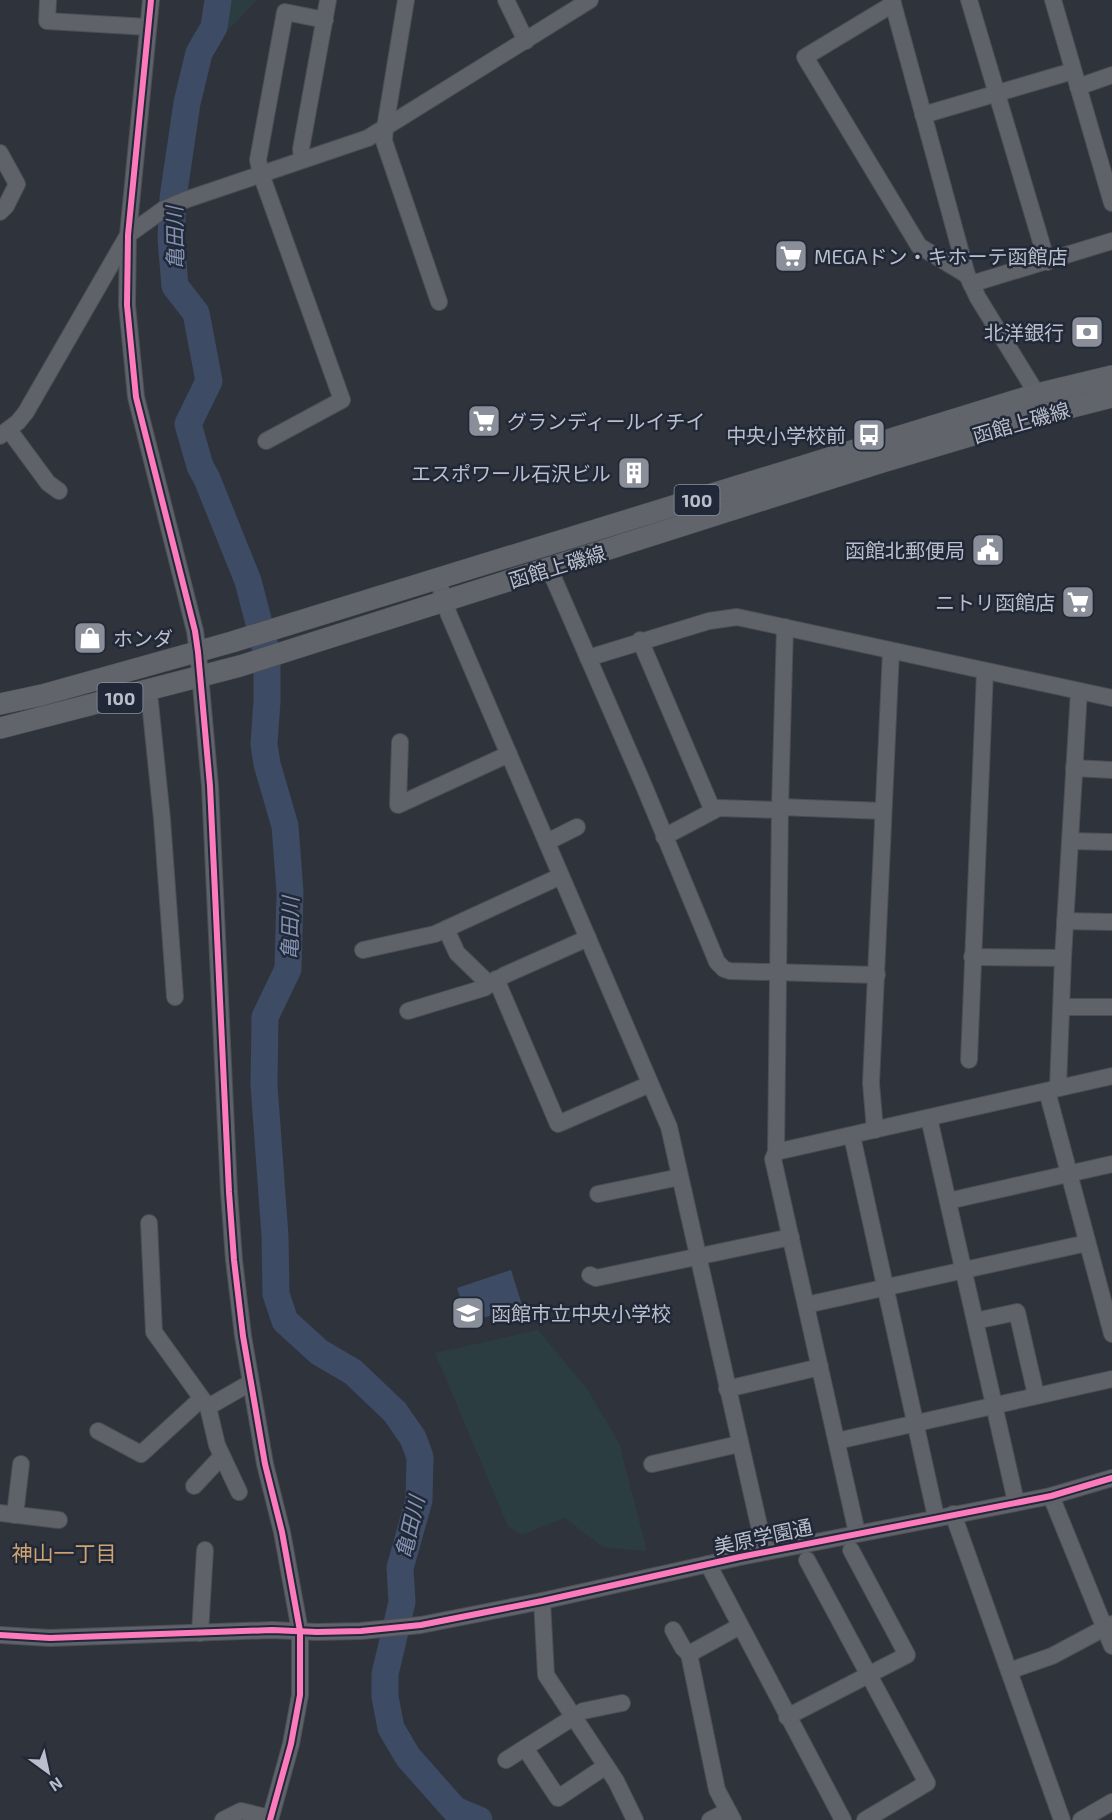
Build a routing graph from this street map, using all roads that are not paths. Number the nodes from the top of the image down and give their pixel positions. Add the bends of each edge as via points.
1 (48, 0) edge
2 (151, 0) edge
3 (328, 0) edge
4 (406, 0) edge
5 (506, 0) edge
6 (590, 0) edge
7 (969, 0) edge
8 (1053, 0) edge
9 (892, 2) edge
10 (325, 20) junction
11 (148, 27) junction
12 (526, 41) junction
13 (1112, 75) edge
14 (1075, 79) junction
15 (998, 94) junction
16 (923, 115) junction
17 (385, 129) junction
18 (0, 153) edge
19 (303, 160) junction
20 (1107, 164) edge
21 (261, 174) junction
22 (1112, 202) edge
23 (0, 212) edge
24 (128, 235) junction
25 (1112, 241) edge
26 (1047, 262) junction
27 (969, 280) junction
28 (439, 302) dead end
29 (1112, 376) edge
30 (1037, 394) junction
31 (1112, 397) edge
32 (4, 433) edge
33 (266, 441) dead end
34 (58, 491) dead end
35 (549, 568) junction
36 (438, 580) junction
37 (445, 601) junction
38 (785, 627) junction
39 (640, 640) junction
40 (891, 651) junction
41 (198, 652) junction
42 (588, 658) junction
43 (985, 671) junction
44 (201, 676) junction
45 (147, 690) junction
46 (1079, 691) junction
47 (1112, 698) edge
48 (0, 704) edge
49 (0, 728) edge
50 (400, 742) dead end
51 (509, 754) junction
52 (1074, 768) junction
53 (1112, 770) edge
54 (780, 808) junction
55 (713, 811) junction
56 (883, 811) junction
57 (577, 827) dead end
58 (664, 837) junction
59 (1070, 841) junction
60 (547, 842) junction
61 (1112, 842) edge
62 (561, 876) junction
63 (1065, 921) junction
64 (1112, 922) edge
65 (446, 929) junction
66 (588, 938) junction
67 (363, 950) dead end
68 (972, 957) junction
69 (1063, 958) junction
70 (778, 972) junction
71 (876, 975) junction
72 (493, 982) junction
73 (175, 997) dead end
74 (1062, 1007) junction
75 (1112, 1007) edge
76 (408, 1011) dead end
77 (969, 1060) dead end
78 (1112, 1076) edge
79 (650, 1084) junction
80 (1052, 1089) junction
81 (929, 1118) junction
82 (875, 1130) junction
83 (852, 1136) junction
84 (776, 1152) junction
85 (1112, 1164) edge
86 (1069, 1174) junction
87 (680, 1177) junction
88 (598, 1194) dead end
89 (948, 1201) junction
90 (149, 1223) dead end
91 (791, 1237) junction
92 (1087, 1242) junction
93 (698, 1257) junction
94 (964, 1270) junction
95 (590, 1275) dead end
96 (886, 1287) junction
97 (806, 1305) junction
98 (1109, 1308) edge
99 (975, 1321) junction
100 (1112, 1334) edge
101 (820, 1367) junction
102 (1112, 1379) edge
103 (250, 1383) junction
104 (727, 1389) junction
105 (1036, 1395) junction
106 (204, 1403) junction
107 (993, 1405) junction
108 (915, 1422) junction
109 (98, 1431) dead end
110 (837, 1441) junction
111 (739, 1444) junction
112 (222, 1456) junction
113 (21, 1464) dead end
114 (652, 1464) dead end
115 (1112, 1478) edge
116 (194, 1486) dead end
117 (239, 1492) dead end
118 (1051, 1496) junction
119 (1016, 1502) junction
120 (8, 1514) edge
121 (944, 1516) junction
122 (59, 1520) dead end
123 (857, 1533) junction
124 (205, 1550) dead end
125 (851, 1550) dead end
126 (765, 1552) junction
127 (807, 1560) dead end
128 (708, 1564) junction
129 (542, 1601) junction
130 (740, 1626) junction
131 (1108, 1626) edge
132 (673, 1630) dead end
133 (300, 1631) junction
134 (200, 1633) junction
135 (0, 1635) edge
136 (1112, 1646) edge
137 (689, 1654) junction
138 (1009, 1671) junction
139 (868, 1675) junction
140 (622, 1703) dead end
141 (573, 1717) junction
142 (787, 1718) junction
143 (525, 1748) junction
144 (506, 1760) dead end
145 (606, 1766) junction
146 (1112, 1802) edge
147 (731, 1815) edge
148 (270, 1819) edge
149 (223, 1820) edge
150 (635, 1820) edge
151 (710, 1820) edge
152 (843, 1820) edge
153 (865, 1820) edge
154 (1062, 1820) edge
155 (1081, 1820) edge

1 - 11 street via 47,21
2 - 11 street
3 - 10 street
4 - 17 street
5 - 12 street
6 - 12 street
7 - 15 street
8 - 14 street
9 - 16 street
9 - 27 street via 805,57 919,246
10 - 19 street via 301,148
10 - 21 street via 285,12 258,160
11 - 24 street
12 - 17 street
13 - 14 street
14 - 15 street
14 - 20 street
15 - 16 street
15 - 26 street
16 - 27 street
17 - 19 street
17 - 28 street via 384,141
18 - 23 street via 17,184
19 - 21 street
20 - 22 street
21 - 24 street via 174,204
21 - 33 street via 342,400
24 - 32 street via 40,389 18,422
24 - 41 street via 127,305 136,398
25 - 26 street
26 - 27 street
27 - 30 street
29 - 30 main road, 函館上磯線 / 100
30 - 36 main road, 函館上磯線 / 100
31 - 35 main road, 函館上磯線 / 100 via 879,463
32 - 34 street
35 - 37 main road, 函館上磯線 / 100
35 - 42 street
36 - 37 street
36 - 41 main road, 函館上磯線 / 100
37 - 44 main road, 函館上磯線 / 100
37 - 51 street
38 - 39 street via 736,617
38 - 40 street
38 - 54 street
39 - 42 street
39 - 55 street
40 - 43 street
40 - 56 street
41 - 44 street
41 - 48 main road, 函館上磯線 / 100
42 - 58 street
43 - 46 street
43 - 68 street
44 - 45 main road, 函館上磯線 / 100
44 - 103 street via 210,786 229,1192
45 - 49 main road, 函館上磯線 / 100
45 - 73 street via 162,819
46 - 47 street
46 - 52 street
50 - 51 street via 398,805
51 - 60 street
52 - 53 street
52 - 59 street
54 - 55 street
54 - 56 street
54 - 70 street
55 - 58 street
56 - 71 street
57 - 60 street
58 - 70 street via 720,966 730,971
59 - 61 street
59 - 63 street
60 - 62 street
62 - 65 street
62 - 66 street
63 - 64 street
63 - 69 street
65 - 67 street
65 - 72 street via 457,953
66 - 72 street
66 - 79 street
68 - 69 street
68 - 77 street
69 - 74 street
70 - 71 street
70 - 84 street
71 - 82 street via 871,1083
72 - 76 street
72 - 79 street via 558,1124
74 - 75 street
74 - 80 street
78 - 80 street
79 - 87 street via 669,1127
80 - 81 street
80 - 86 street
81 - 82 street
81 - 89 street
82 - 83 street
83 - 84 street
83 - 96 street
84 - 91 street via 773,1159
85 - 86 street
86 - 89 street
86 - 92 street
87 - 88 street
87 - 93 street
89 - 94 street
90 - 106 street via 154,1332
91 - 93 street
91 - 97 street
92 - 94 street
92 - 98 street
93 - 95 street via 596,1278
93 - 104 street
94 - 96 street
94 - 99 street
96 - 97 street
96 - 108 street
97 - 101 street
98 - 100 street
99 - 105 street via 1017,1312
99 - 107 street
101 - 104 street
101 - 110 street
102 - 105 street
103 - 106 street
103 - 133 street
104 - 111 street
105 - 107 street
106 - 109 street via 141,1454
106 - 112 street
107 - 108 street
107 - 119 street
108 - 110 street
108 - 121 street
110 - 123 street
111 - 114 street
111 - 126 street
112 - 116 street
112 - 117 street
113 - 120 street
115 - 118 street, 美原学園通
118 - 119 street, 美原学園通
118 - 131 street
119 - 121 street, 美原学園通
120 - 122 street
121 - 123 street, 美原学園通
121 - 138 street
123 - 126 street, 美原学園通
124 - 134 street
125 - 139 street via 907,1655
126 - 128 street, 美原学園通
127 - 139 street
128 - 129 street, 美原学園通
128 - 130 street
129 - 133 street, 美原学園通 via 421,1625
129 - 141 street via 546,1675
130 - 137 street
130 - 142 street
131 - 136 street
131 - 138 street via 1052,1656
132 - 137 street
133 - 134 street, 美原学園通
133 - 148 street via 300,1695
134 - 135 street, 美原学園通 via 50,1638
137 - 147 street via 717,1790
138 - 154 street
139 - 142 street
139 - 153 street via 927,1783
140 - 141 street via 583,1711
141 - 143 street
141 - 145 street
142 - 152 street
143 - 144 street
143 - 145 street via 558,1798
145 - 150 street
146 - 155 street
147 - 151 street
148 - 149 street via 241,1810

